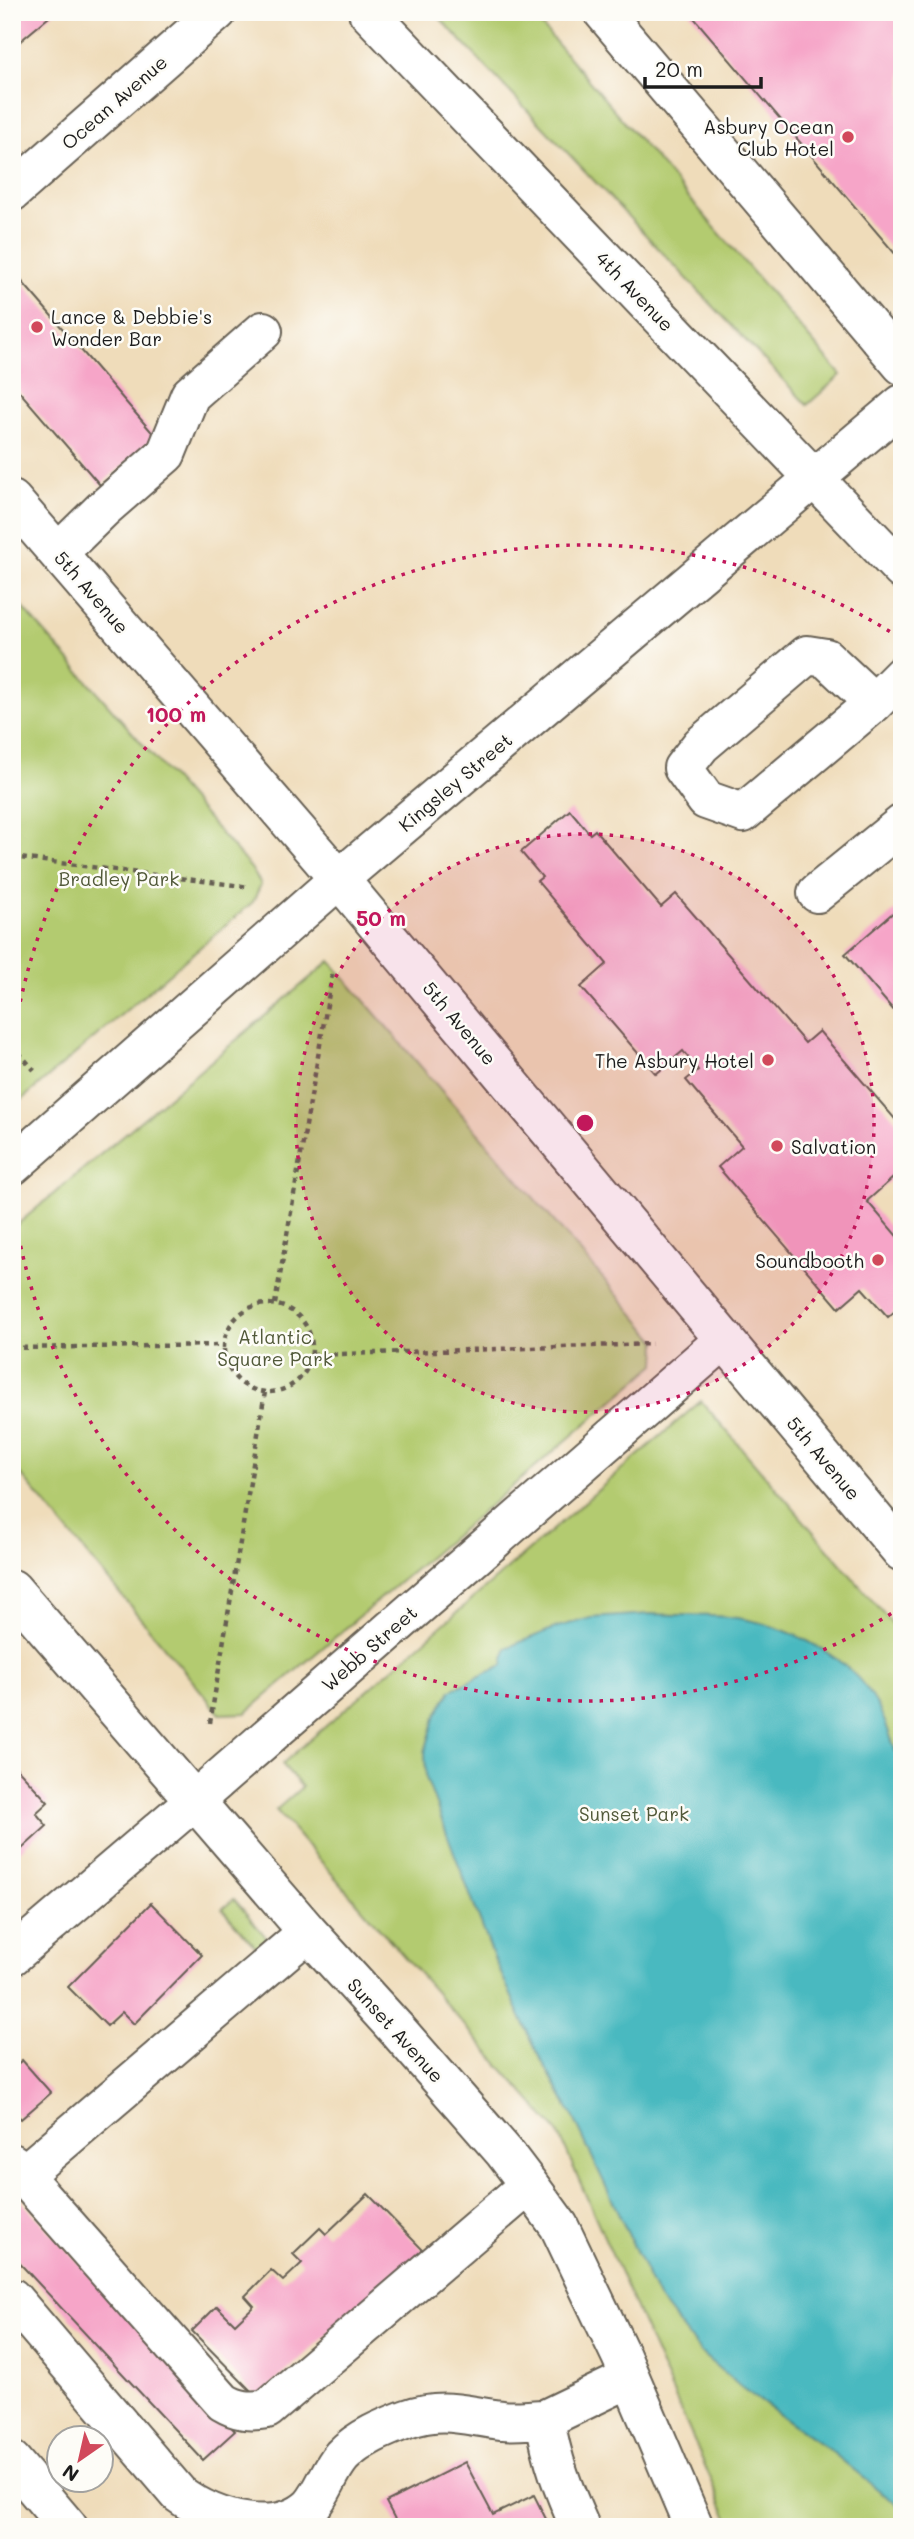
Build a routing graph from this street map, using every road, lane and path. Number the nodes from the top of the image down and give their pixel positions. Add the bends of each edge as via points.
1 (217, 12) edge
2 (368, 12) edge
3 (603, 12) edge
4 (12, 192) edge
5 (263, 331) dead end
6 (902, 365) edge
7 (902, 404) edge
8 (814, 477) junction
9 (12, 500) edge
10 (58, 553) junction
11 (902, 570) edge
12 (902, 676) edge
13 (874, 704) junction
14 (902, 824) edge
15 (12, 856) edge
16 (339, 879) junction
17 (250, 887) dead end
18 (817, 892) dead end
19 (333, 970) dead end
20 (12, 1045) edge
21 (34, 1070) dead end
22 (12, 1166) edge
23 (275, 1304) junction
24 (725, 1339) junction
25 (652, 1344) dead end
26 (223, 1345) junction
27 (12, 1348) edge
28 (312, 1355) junction
29 (265, 1392) junction
30 (902, 1552) edge
31 (12, 1589) edge
32 (210, 1723) dead end
33 (195, 1800) junction
34 (308, 1932) junction
35 (12, 1956) edge
36 (18, 2169) edge
37 (529, 2185) junction
38 (12, 2298) edge
39 (630, 2378) junction
40 (545, 2419) junction
41 (12, 2461) edge
42 (68, 2527) edge
43 (580, 2527) edge
44 (694, 2527) edge

1 - 4 street, Ocean Avenue
2 - 8 street, 4th Avenue
3 - 6 street
5 - 10 street via 190,395 166,454
7 - 8 street, Kingsley Street
8 - 11 street, 4th Avenue
8 - 16 street, Kingsley Street
9 - 10 street, 5th Avenue
10 - 16 street, 5th Avenue
12 - 13 street
13 - 13 street via 743,813 706,800 683,768 701,745 807,655 826,658
14 - 18 street
15 - 17 path
16 - 22 street, Kingsley Street
16 - 24 street, 5th Avenue
19 - 23 path
20 - 21 path
23 - 26 path via 247,1309 227,1330
23 - 28 path via 299,1316 308,1328
24 - 30 street, 5th Avenue
24 - 33 street, Webb Street
25 - 28 path
26 - 27 path
26 - 29 path via 232,1374 243,1384
28 - 29 path via 299,1380 286,1389
29 - 32 path
31 - 33 street, Sunset Avenue
33 - 34 street, Sunset Avenue
33 - 35 street, Webb Street
34 - 36 street via 59,2145
34 - 37 street, Sunset Avenue
36 - 37 street via 223,2402 252,2412 267,2409
37 - 39 street, Sunset Avenue via 559,2226
38 - 40 street via 179,2494 208,2512 257,2526 276,2526 310,2508 349,2450 369,2435 408,2419 452,2412 504,2421
39 - 40 street
39 - 44 street, Sunset Avenue
40 - 43 street via 556,2472
41 - 42 street

